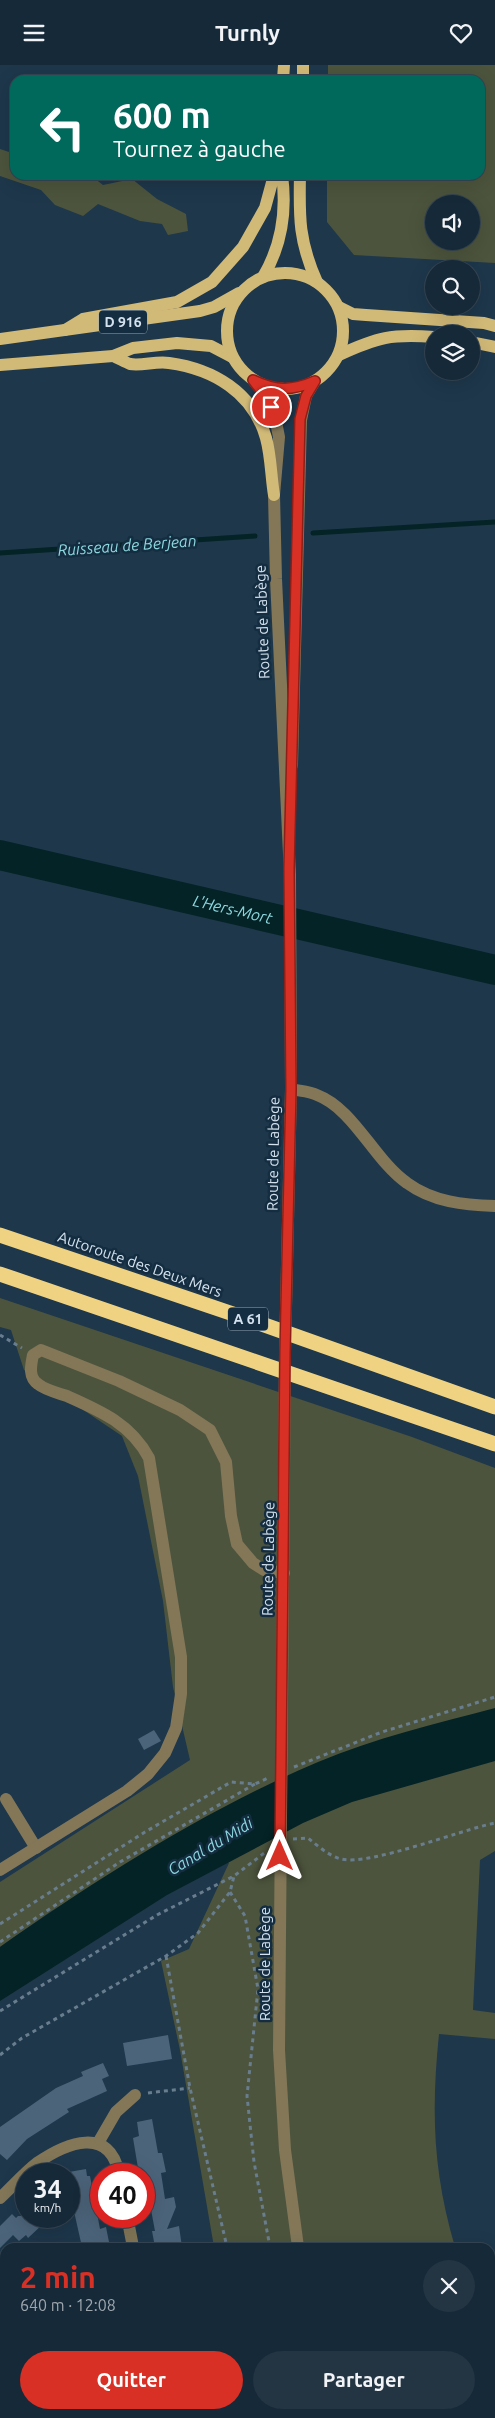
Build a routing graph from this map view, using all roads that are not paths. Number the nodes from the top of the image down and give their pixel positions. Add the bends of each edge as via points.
1 (273, 180) edge
2 (282, 180) edge
3 (300, 180) edge
4 (262, 277) junction
5 (317, 281) junction
6 (241, 292) junction
7 (339, 307) junction
8 (495, 325) edge
9 (65, 330) junction
10 (425, 336) edge
11 (0, 339) edge
12 (480, 344) edge
13 (495, 347) edge
14 (339, 355) junction
15 (113, 356) junction
16 (232, 357) junction
17 (0, 365) edge
18 (253, 380) junction
19 (315, 381) junction
20 (274, 495) junction
21 (290, 872) junction
22 (291, 1089) junction
23 (495, 1206) edge
24 (0, 1235) edge
25 (0, 1274) edge
26 (495, 1407) edge
27 (495, 1445) edge
28 (284, 1573) junction
29 (6, 1799) dead end
30 (36, 1848) junction
31 (0, 1870) edge
32 (135, 2095) road end
33 (98, 2143) junction
34 (117, 2163) edge
35 (0, 2198) edge
36 (130, 2228) edge
37 (132, 2243) edge
38 (297, 2243) edge

1 - 9 main road via 265,208 243,247 212,282 177,302 82,319
2 - 4 main road via 284,219 278,247
3 - 5 main road via 300,232
4 - 5 main road via 281,272 300,274
4 - 6 main road
5 - 7 main road
6 - 9 main road, D 916 via 200,311
6 - 16 main road via 227,323
7 - 8 main road via 353,314
7 - 14 main road via 343,339
9 - 11 main road, D 916
10 - 14 main road via 382,337
12 - 13 main road
14 - 19 main road
15 - 16 main road, D 916 via 133,349 196,343 211,346
15 - 17 main road, D 916
15 - 20 main road via 131,364 166,362 193,367 214,375 233,388 247,403 266,437
16 - 18 main road
18 - 19 main road via 284,390
18 - 20 street, Route de Labège via 266,397 279,437
19 - 21 street, Route de Labège via 306,396 300,419
20 - 21 street, Route de Labège
21 - 22 street, Route de Labège
22 - 23 street via 318,1095 337,1107 394,1173 408,1184 444,1201
22 - 28 street, Route de Labège
24 - 26 highway, Autoroute des Deux Mers / A 61
25 - 27 highway, A 61
28 - 30 street via 253,1563 237,1544 226,1462 210,1430 180,1410 119,1381 41,1350 32,1355 30,1372 37,1384 91,1406 126,1428 140,1442 148,1458 181,1657 181,1693 176,1728 165,1753 148,1774 127,1791
28 - 38 street, Route de Labège via 280,2059 285,2150
29 - 30 street
30 - 31 street
32 - 33 street via 116,2113
33 - 34 street via 109,2149
33 - 35 street via 84,2141 37,2163
36 - 37 street

